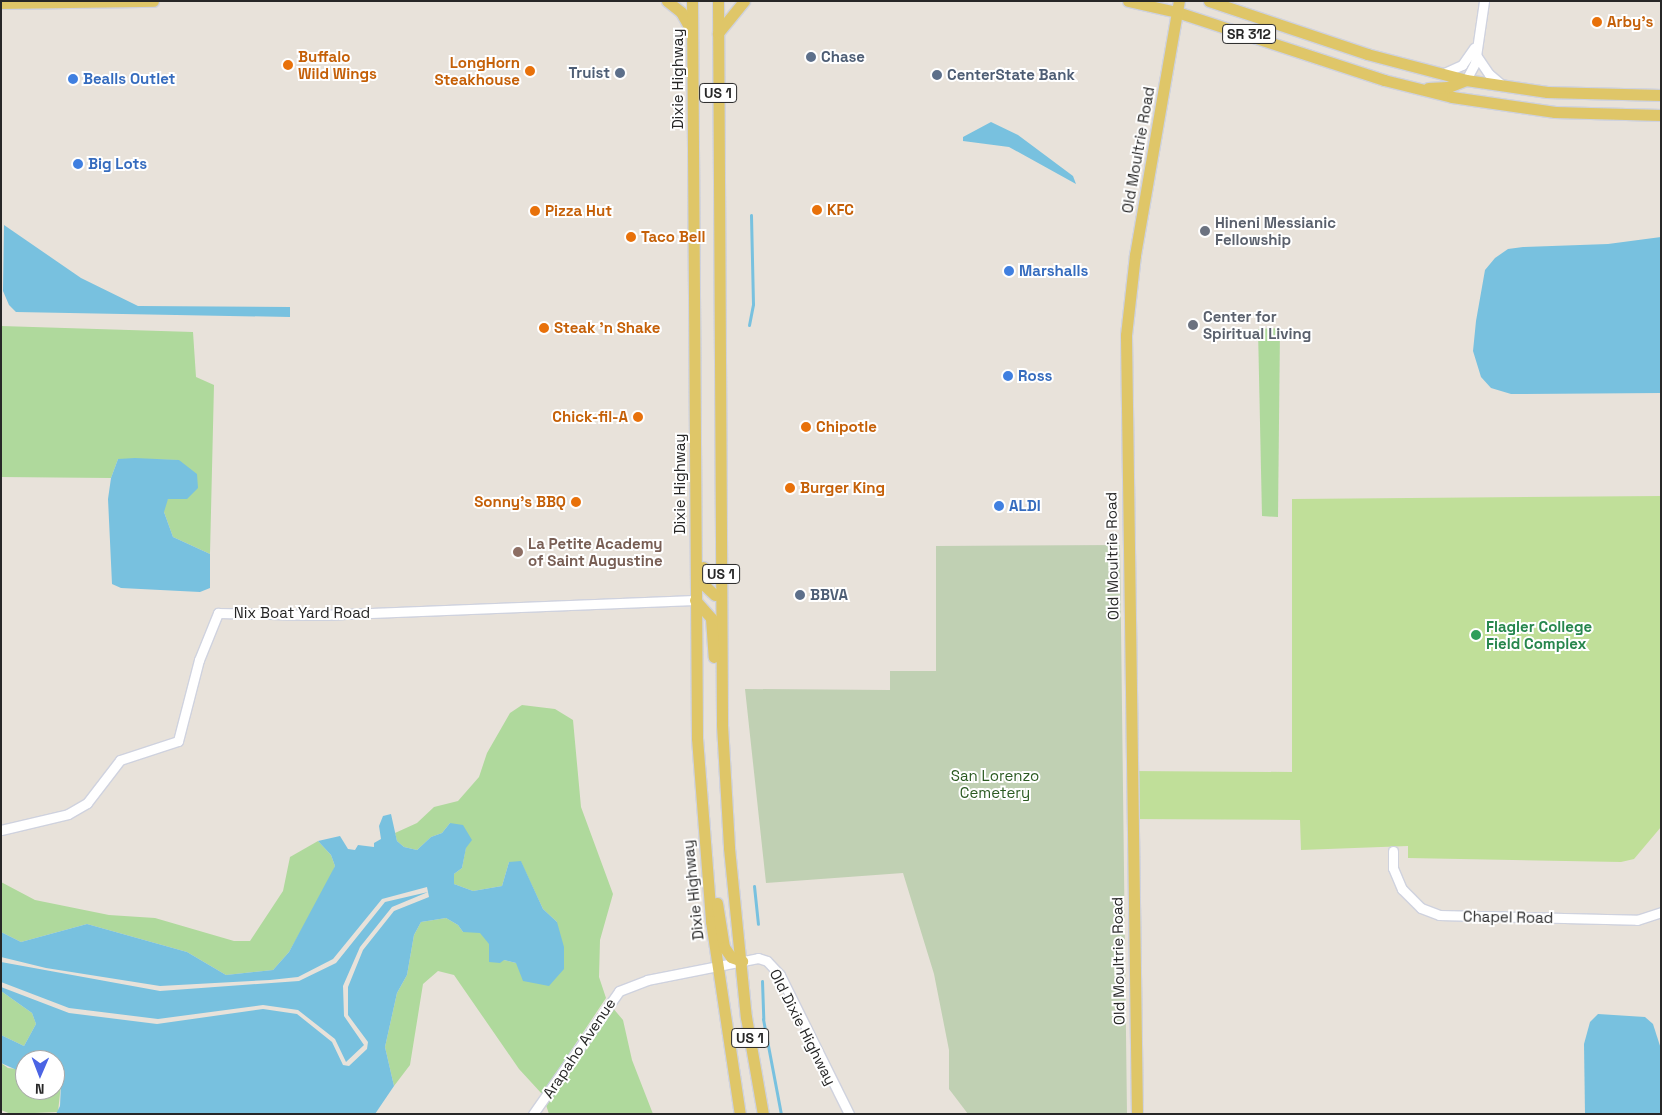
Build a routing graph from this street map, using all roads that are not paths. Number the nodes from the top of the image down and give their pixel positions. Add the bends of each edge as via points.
1 (153, 1) edge
2 (667, 1) edge
3 (692, 1) edge
4 (718, 1) edge
5 (744, 1) edge
6 (1128, 1) edge
7 (1209, 1) edge
8 (1484, 1) edge
9 (81, 2) edge
10 (1, 3) edge
11 (1178, 7) edge
12 (692, 33) junction
13 (718, 33) junction
14 (1476, 50) junction
15 (1440, 74) junction
16 (1466, 80) junction
17 (1504, 86) junction
18 (1417, 89) junction
19 (1661, 95) edge
20 (1661, 115) edge
21 (694, 408) junction
22 (721, 574) junction
23 (715, 595) junction
24 (696, 600) junction
25 (696, 664) junction
26 (723, 751) junction
27 (1, 830) edge
28 (1393, 851) dead end
29 (1661, 912) edge
30 (742, 961) junction
31 (716, 966) junction
32 (533, 1114) edge
33 (740, 1114) edge
34 (763, 1114) edge
35 (849, 1114) edge
36 (1136, 1114) edge

1 - 9 main road
2 - 12 main road via 681,12
3 - 12 main road, Dixie Highway / US 1
4 - 13 main road, US 1
5 - 13 main road
6 - 11 main road, SR 312
7 - 15 main road, SR 312 via 1367,54
8 - 14 street
9 - 10 main road
11 - 18 main road, SR 312
11 - 36 main road, Old Moultrie Road via 1135,255 1126,334
12 - 21 main road, Dixie Highway / US 1
13 - 22 main road, US 1
14 - 15 street via 1462,65
14 - 16 street via 1473,70
14 - 17 street via 1489,74
15 - 16 main road, SR 312
16 - 17 main road, SR 312
16 - 18 main road via 1448,87
17 - 19 main road, SR 312 via 1582,94
18 - 20 main road, SR 312 via 1485,103 1555,112
21 - 23 main road via 702,422 703,584
21 - 24 main road, Dixie Highway / US 1
22 - 23 main road
22 - 26 main road, US 1
23 - 24 main road
24 - 25 main road, Dixie Highway / US 1
24 - 26 main road via 708,611 712,624 716,720
24 - 27 street, Nix Boat Yard Road via 321,615 218,613 199,660 178,741 120,760 86,803 68,814
25 - 30 main road via 702,676 709,832 719,925 724,947
25 - 31 main road, Dixie Highway / US 1 via 700,797
26 - 30 main road, US 1
28 - 29 street, Chapel Road via 1394,868 1402,889 1421,908 1439,915 1637,920
30 - 31 street, Old Dixie Highway
30 - 34 main road, US 1 via 746,1018
30 - 35 street, Old Dixie Highway via 767,960 780,975
31 - 32 street, Arapaho Avenue via 647,980 619,991
31 - 33 main road, US 1

